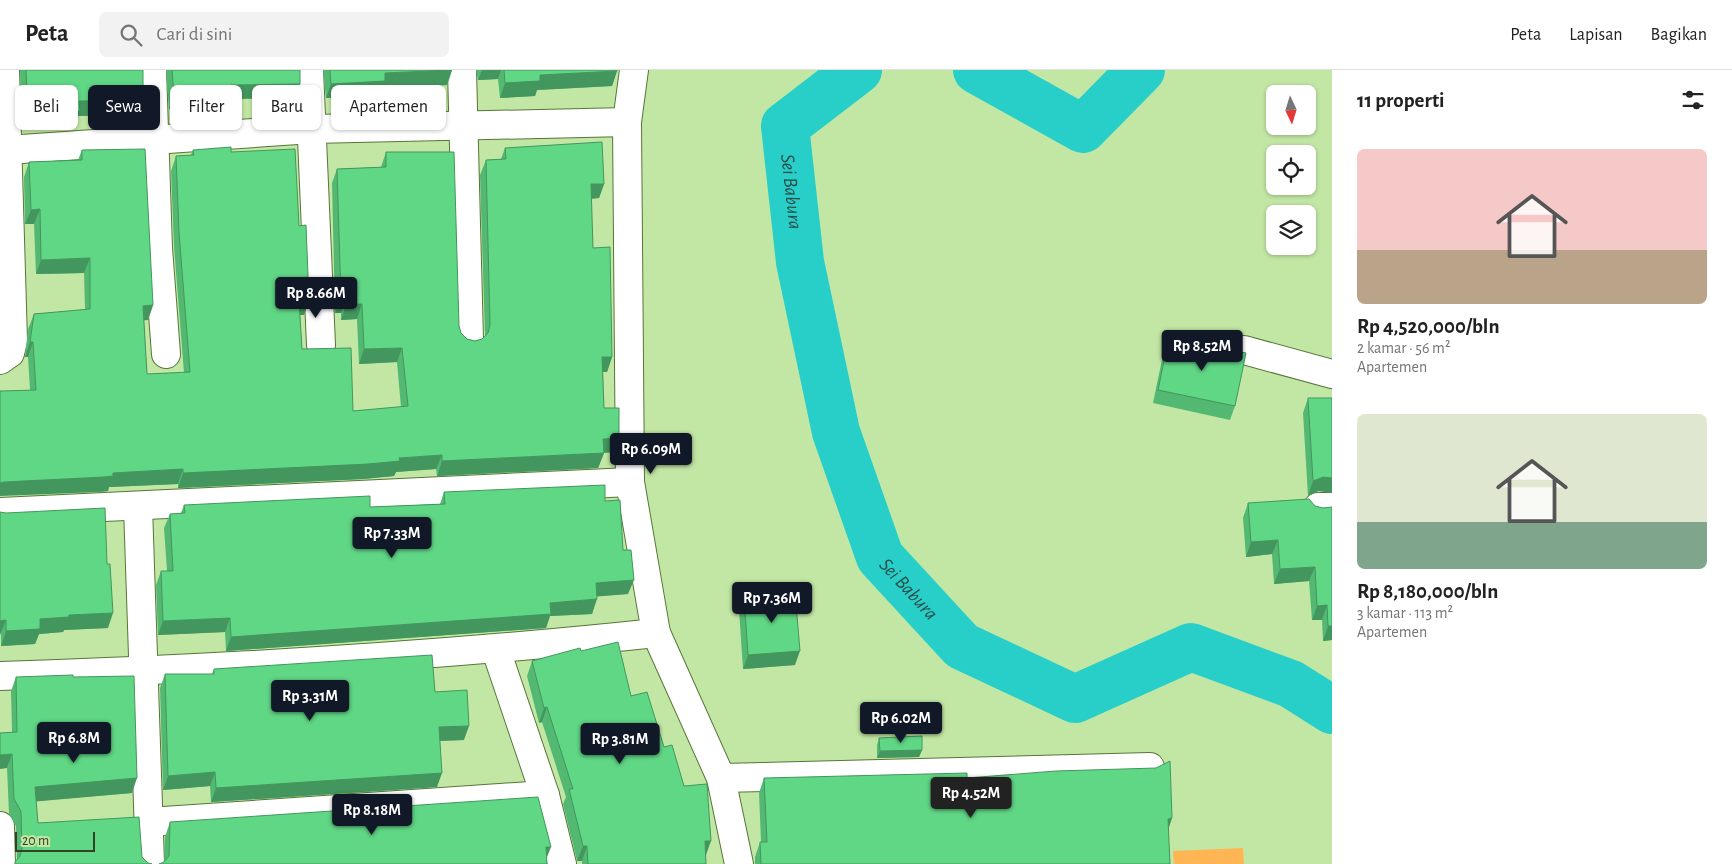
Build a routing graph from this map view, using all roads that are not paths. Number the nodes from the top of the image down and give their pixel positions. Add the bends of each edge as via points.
1 (5, 70) edge
2 (152, 70) edge
3 (309, 70) edge
4 (462, 70) edge
5 (634, 70) edge
6 (310, 85) edge
7 (627, 122) junction
8 (462, 124) junction
9 (321, 129) edge
10 (294, 130) edge
11 (312, 130) edge
12 (153, 138) junction
13 (8, 150) junction
14 (469, 340) edge
15 (321, 345) dead end
16 (1244, 350) dead end
17 (166, 354) dead end
18 (0, 360) edge
19 (1332, 374) edge
20 (630, 482) junction
21 (138, 507) junction
22 (0, 512) edge
23 (656, 633) junction
24 (496, 650) junction
25 (143, 671) junction
26 (0, 676) edge
27 (1150, 767) edge
28 (721, 778) junction
29 (545, 795) junction
30 (148, 822) junction
31 (0, 826) edge
32 (1, 864) edge
33 (150, 864) edge
34 (562, 864) edge
35 (739, 864) edge

1 - 13 street
2 - 12 street
3 - 6 street
4 - 8 street
5 - 7 street
7 - 8 street
7 - 20 street
8 - 9 street
8 - 14 street
10 - 12 street
11 - 15 street
12 - 13 street
12 - 17 street
13 - 18 street via 13,341 10,353
16 - 19 street
20 - 21 street
20 - 23 street
21 - 22 street
21 - 25 street
23 - 24 street
23 - 28 street
24 - 25 street
24 - 29 street
25 - 26 street
25 - 30 street
27 - 28 street
28 - 35 street
29 - 30 street
29 - 34 street
30 - 33 street
31 - 32 street

